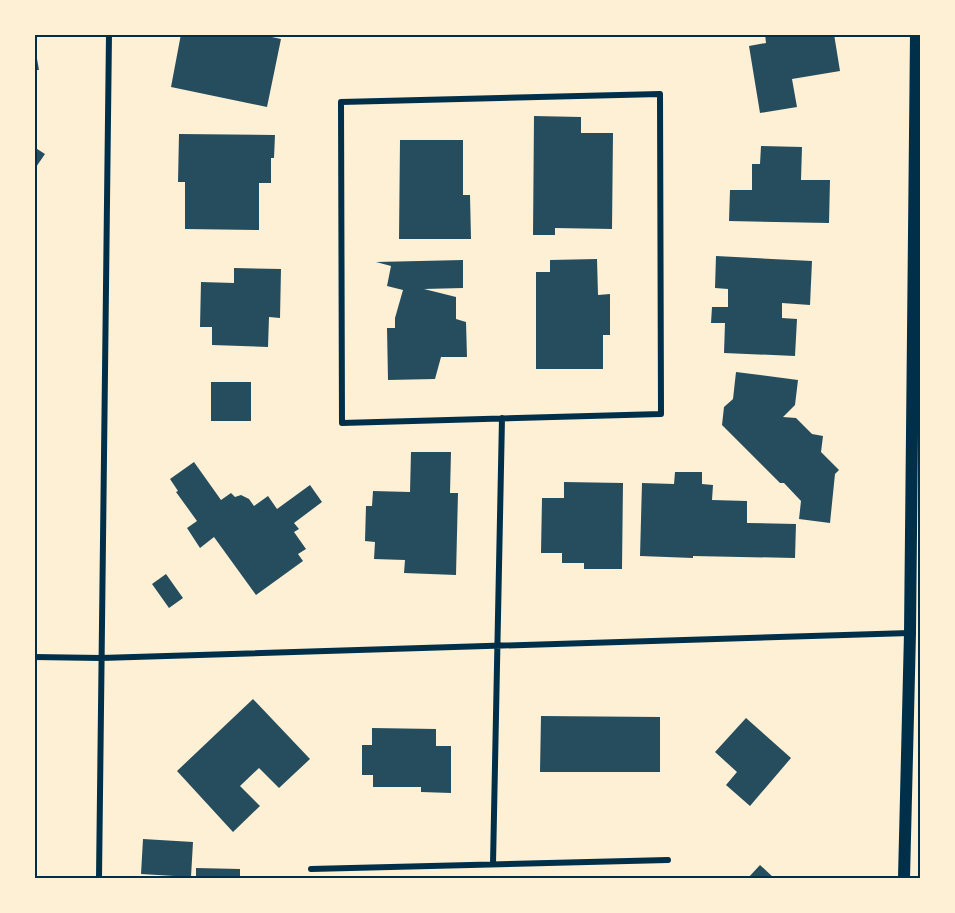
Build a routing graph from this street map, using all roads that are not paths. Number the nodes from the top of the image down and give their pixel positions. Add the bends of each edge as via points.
1 (109, 34) edge
2 (916, 34) edge
3 (918, 70) edge
4 (502, 418) junction
5 (909, 633) junction
6 (498, 646) junction
7 (34, 657) edge
8 (101, 658) junction
9 (668, 860) dead end
10 (493, 864) junction
11 (311, 869) dead end
12 (99, 879) edge
13 (904, 879) edge

1 - 8 street
2 - 3 main road
3 - 5 main road
4 - 4 street via 661,414 660,94 341,102 342,423
4 - 6 street
5 - 6 street
5 - 13 main road
6 - 8 street
6 - 10 street
7 - 8 street
8 - 12 street
9 - 10 street
10 - 11 street

